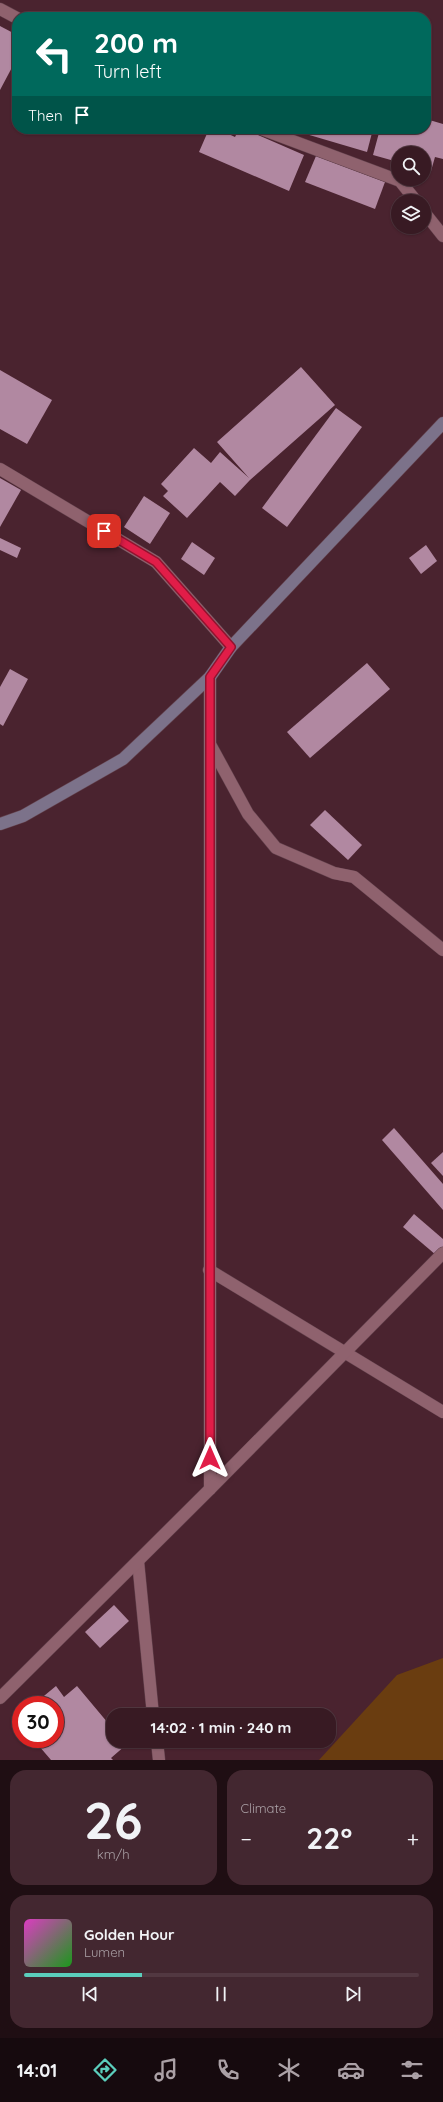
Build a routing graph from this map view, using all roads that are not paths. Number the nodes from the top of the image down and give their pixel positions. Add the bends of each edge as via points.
1 (0, 9) edge
2 (12, 15) edge
3 (274, 134) edge
4 (410, 194) edge
5 (431, 221) edge
6 (443, 236) edge
7 (443, 423) edge
8 (0, 469) edge
9 (231, 647) junction
10 (210, 677) junction
11 (210, 745) junction
12 (0, 824) edge
13 (443, 950) edge
14 (443, 1253) edge
15 (209, 1270) junction
16 (345, 1352) junction
17 (443, 1412) edge
18 (210, 1490) junction
19 (138, 1561) junction
20 (0, 1698) edge
21 (153, 1708) edge
22 (158, 1748) edge
23 (159, 1760) edge

1 - 2 street
3 - 4 street via 400,181
5 - 6 street
7 - 9 street
8 - 9 street via 156,562
9 - 10 street
10 - 11 street
10 - 12 street via 123,758 23,816
11 - 13 street via 248,814 276,848 334,873 354,877
11 - 15 street
14 - 16 street
15 - 16 street
15 - 18 street
16 - 17 street
16 - 18 street
18 - 19 street
19 - 20 street
19 - 21 street
22 - 23 street

